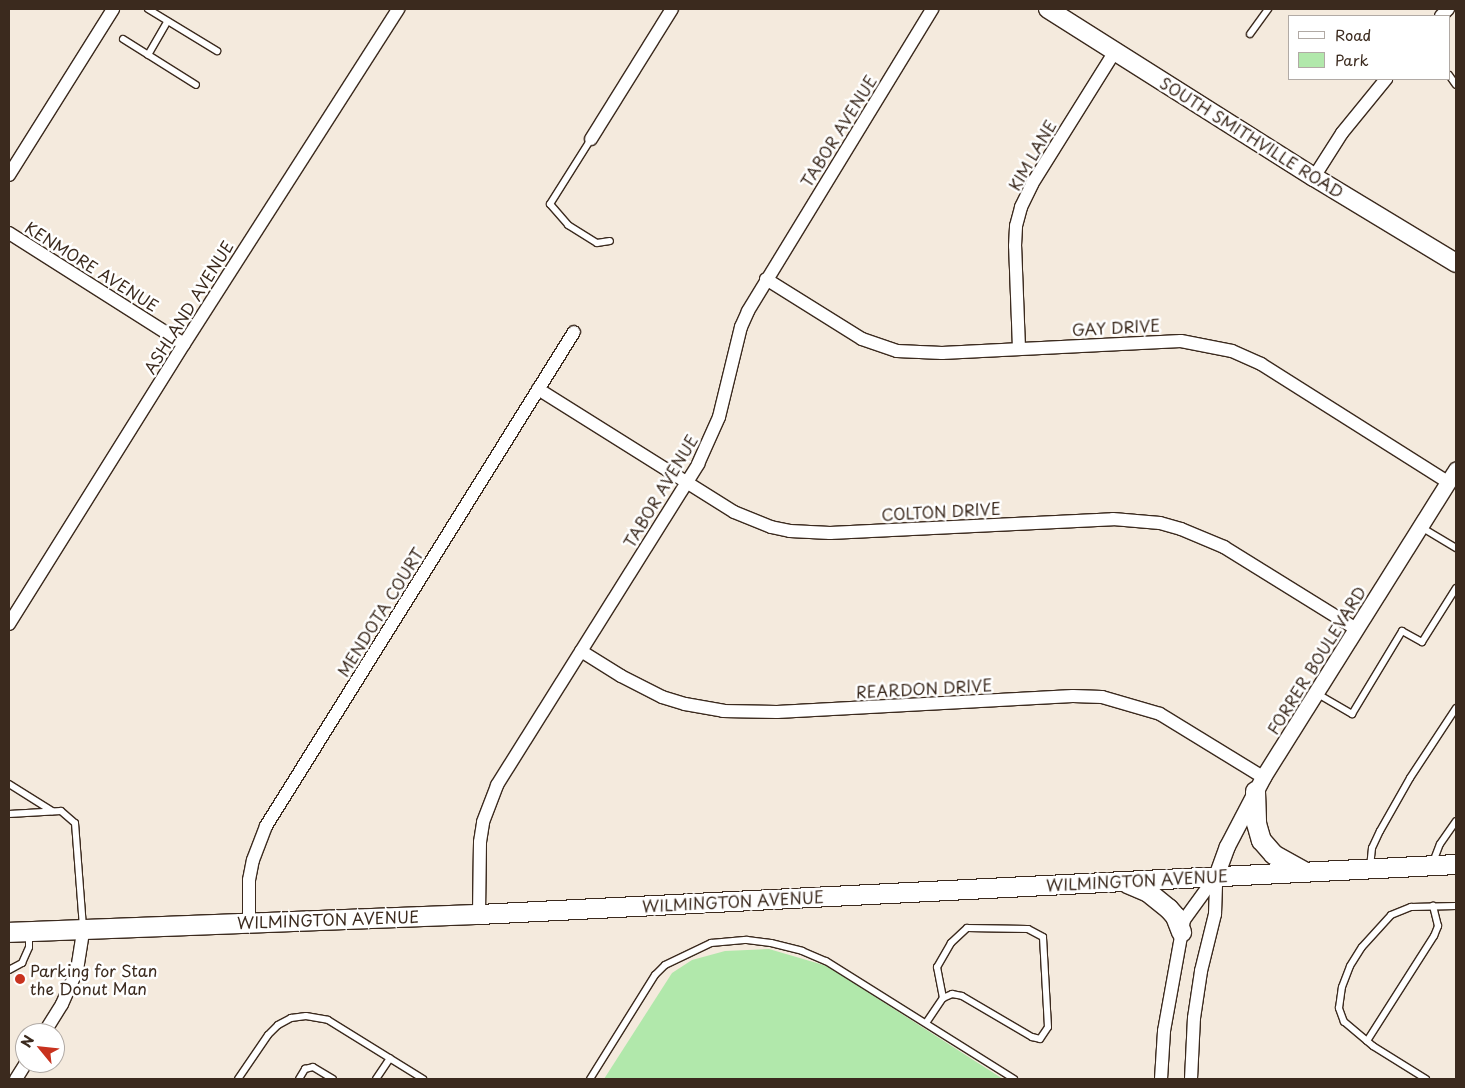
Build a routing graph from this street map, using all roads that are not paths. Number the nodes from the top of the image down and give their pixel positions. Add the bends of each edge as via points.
1 (113, 9) edge
2 (148, 9) edge
3 (672, 9) edge
4 (932, 9) edge
5 (1048, 9) edge
6 (1268, 9) edge
7 (393, 10) edge
8 (168, 21) junction
9 (1250, 34) dead end
10 (123, 39) dead end
11 (217, 51) dead end
12 (1115, 51) junction
13 (148, 55) junction
14 (1385, 80) edge
15 (196, 85) dead end
16 (591, 139) joint
17 (9, 175) edge
18 (1314, 177) junction
19 (9, 233) edge
20 (610, 241) dead end
21 (1456, 263) edge
22 (766, 280) junction
23 (574, 332) dead end
24 (184, 344) junction
25 (1019, 348) junction
26 (538, 389) junction
27 (1456, 469) edge
28 (1448, 482) junction
29 (686, 483) junction
30 (1420, 527) junction
31 (1456, 548) edge
32 (1456, 588) edge
33 (9, 624) edge
34 (1356, 629) junction
35 (581, 651) junction
36 (1316, 693) junction
37 (1456, 708) edge
38 (9, 784) edge
39 (1259, 784) junction
40 (52, 811) junction
41 (9, 814) edge
42 (1456, 821) edge
43 (1456, 864) edge
44 (1431, 866) junction
45 (1370, 868) junction
46 (1305, 872) junction
47 (1216, 876) junction
48 (1123, 882) junction
49 (1433, 906) junction
50 (1456, 906) edge
51 (479, 914) junction
52 (249, 922) junction
53 (29, 931) junction
54 (83, 931) junction
55 (9, 932) edge
56 (1181, 932) junction
57 (9, 970) edge
58 (943, 998) junction
59 (50, 1023) edge
60 (926, 1023) junction
61 (1367, 1041) junction
62 (390, 1058) junction
63 (238, 1079) edge
64 (299, 1079) edge
65 (333, 1079) edge
66 (376, 1079) edge
67 (423, 1079) edge
68 (590, 1079) edge
69 (1014, 1079) edge
70 (1161, 1079) edge
71 (1191, 1079) edge
72 (1426, 1079) edge

1 - 17 street
2 - 8 lane
3 - 16 street
4 - 22 street, TABOR AVENUE
5 - 12 main road, SOUTH SMITHVILLE ROAD
6 - 9 lane
7 - 24 street, ASHLAND AVENUE
8 - 11 lane
8 - 13 lane
10 - 13 lane
12 - 18 main road, SOUTH SMITHVILLE ROAD
12 - 25 street, KIM LANE via 1021,207 1015,246
13 - 15 lane
14 - 18 street via 1342,133
16 - 20 lane via 550,204 568,225 597,244
18 - 21 main road, SOUTH SMITHVILLE ROAD
19 - 24 street, KENMORE AVENUE
22 - 25 street, GAY DRIVE via 862,339 897,351 942,353
22 - 29 street, TABOR AVENUE via 741,327 719,416 709,442
23 - 26 street, MENDOTA COURT
24 - 33 street, ASHLAND AVENUE
25 - 28 street, GAY DRIVE via 1181,341 1232,351 1261,364
26 - 29 street, COLTON DRIVE
26 - 52 street, MENDOTA COURT via 266,826 253,860
27 - 28 street, FORRER BOULEVARD
28 - 30 street, FORRER BOULEVARD
29 - 34 street, COLTON DRIVE via 753,521 812,533 1113,519 1160,523 1224,547
29 - 35 street, TABOR AVENUE
30 - 31 lane
30 - 34 street, FORRER BOULEVARD
32 - 36 lane via 1422,642 1402,631 1352,714
34 - 36 street, FORRER BOULEVARD
35 - 39 street, REARDON DRIVE via 662,697 723,711 778,712 1102,697 1160,714
35 - 51 street, TABOR AVENUE via 489,803 480,842
36 - 39 street, FORRER BOULEVARD
37 - 45 lane via 1380,831 1372,848
38 - 40 lane
39 - 46 main road via 1255,817 1261,840 1273,854
39 - 47 street, FORRER BOULEVARD via 1227,846
40 - 41 lane
40 - 54 lane via 61,811 75,823
42 - 44 lane via 1440,844
43 - 44 main road, WILMINGTON AVENUE
44 - 45 main road, WILMINGTON AVENUE
45 - 46 main road, WILMINGTON AVENUE
46 - 47 main road, WILMINGTON AVENUE
47 - 48 main road, WILMINGTON AVENUE
47 - 56 street, FORRER BOULEVARD via 1184,920
47 - 71 street, FORRER BOULEVARD via 1215,914 1194,1018
48 - 51 main road, WILMINGTON AVENUE
48 - 56 main road via 1148,892 1163,904 1174,916
49 - 50 lane
49 - 61 lane via 1438,926 1434,936
49 - 61 lane via 1411,907 1391,915 1373,933 1350,966 1342,986 1340,1015
51 - 52 main road, WILMINGTON AVENUE
52 - 54 main road, WILMINGTON AVENUE
53 - 54 main road, WILMINGTON AVENUE
53 - 55 main road, WILMINGTON AVENUE
53 - 57 lane via 29,947 22,963
54 - 59 street via 77,970
56 - 70 street, FORRER BOULEVARD via 1164,1031
58 - 58 lane via 952,994 962,996 1040,1039 1048,1027 1043,937 1028,929 967,928 951,942 937,967
58 - 60 lane
60 - 68 lane via 840,968 802,952 747,940 711,943 665,965 655,976
60 - 69 lane
61 - 72 lane
62 - 63 lane via 328,1020 306,1016 291,1018 268,1035
62 - 66 lane
62 - 67 lane
64 - 65 lane via 305,1069 313,1067

